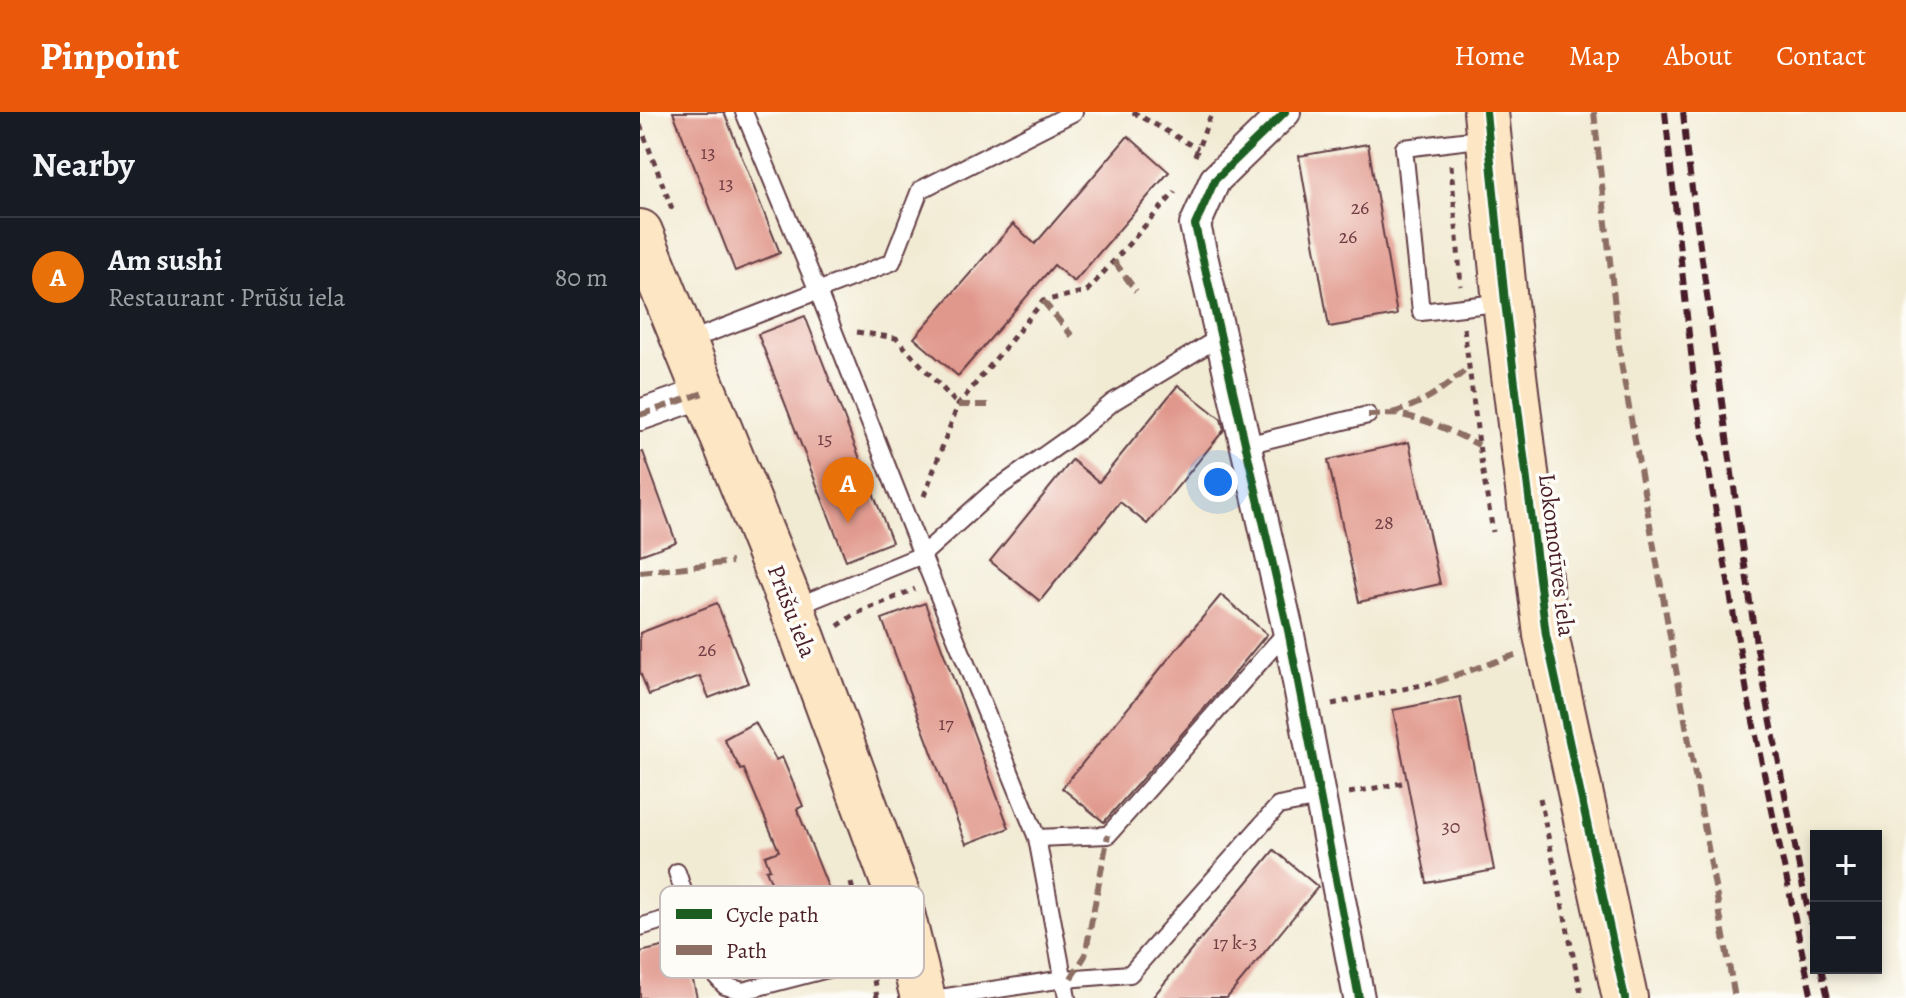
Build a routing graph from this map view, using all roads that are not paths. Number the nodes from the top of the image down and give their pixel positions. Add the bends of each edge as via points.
1 (744, 112) edge
2 (1074, 112) edge
3 (1285, 112) edge
4 (1487, 125) edge
5 (640, 232) edge
6 (817, 289) junction
7 (1505, 302) junction
8 (1220, 337) junction
9 (686, 342) junction
10 (706, 392) junction
11 (640, 415) edge
12 (1368, 415) dead end
13 (1246, 445) junction
14 (922, 555) junction
15 (792, 608) junction
16 (1288, 630) junction
17 (1320, 798) junction
18 (1037, 838) junction
19 (677, 872) dead end
20 (682, 886) edge
21 (894, 886) edge
22 (660, 921) edge
23 (640, 927) edge
24 (718, 978) edge
25 (792, 978) edge
26 (909, 978) edge
27 (1064, 979) junction
28 (923, 998) edge
29 (940, 998) edge
30 (1067, 998) edge
31 (1359, 998) edge
32 (1625, 998) edge

1 - 6 lane
2 - 6 lane via 920,190 892,262
3 - 8 street via 1215,180 1195,225
4 - 7 street, Lokomotīves iela
4 - 7 lane via 1404,148 1421,312
5 - 9 street, Prūšu iela
6 - 9 lane
6 - 14 lane
7 - 32 street, Lokomotīves iela via 1546,635
8 - 13 street
8 - 14 lane via 1113,402 991,493
9 - 10 street, Prūšu iela
10 - 11 street
10 - 15 street, Prūšu iela
12 - 13 lane
13 - 16 street
14 - 15 lane
14 - 18 lane
15 - 21 street, Prūšu iela
16 - 17 street
16 - 18 lane via 1108,835
17 - 27 lane via 1278,806 1130,974
17 - 31 street
18 - 27 lane
19 - 20 lane
22 - 23 lane
24 - 25 lane via 743,991
26 - 28 street, Prūšu iela
27 - 29 lane
27 - 30 lane

